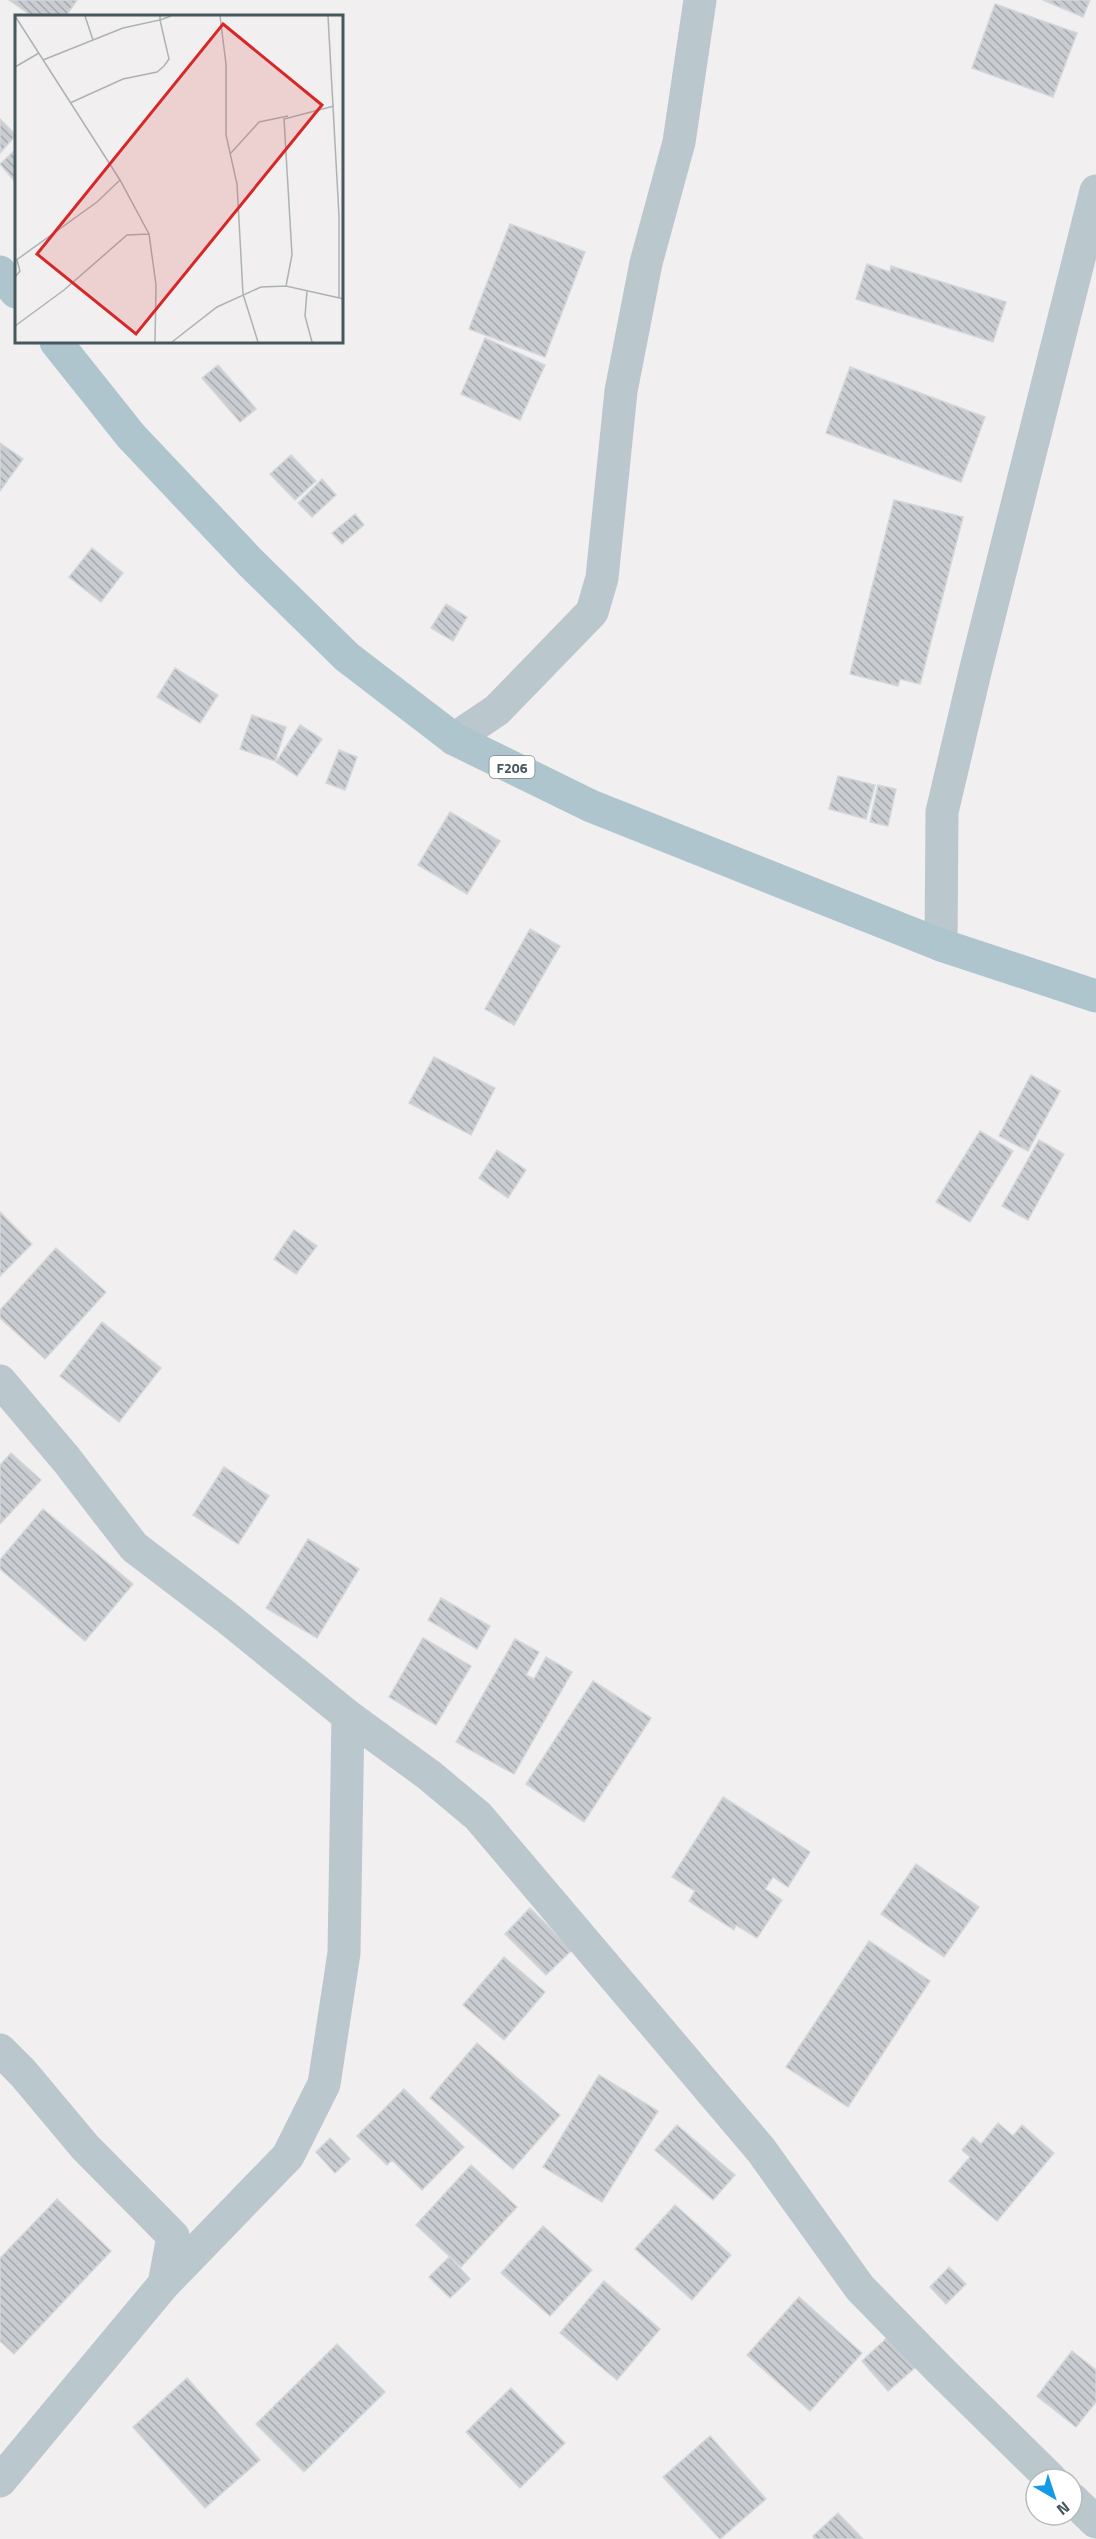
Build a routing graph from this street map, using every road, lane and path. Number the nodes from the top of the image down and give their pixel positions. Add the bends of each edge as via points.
1 (700, 0) edge
2 (1096, 191) edge
3 (0, 272) edge
4 (15, 291) edge
5 (58, 344) edge
6 (454, 739) junction
7 (941, 945) junction
8 (1096, 996) edge
9 (0, 1381) edge
10 (348, 1716) junction
11 (0, 2050) edge
12 (164, 2284) junction
13 (1039, 2467) edge
14 (0, 2481) edge
15 (1084, 2510) edge
16 (1096, 2522) edge

1 - 6 street via 679,142 646,263 621,391 602,578 592,612 497,710
2 - 7 street via 942,812
3 - 4 main road
5 - 6 main road, F206 via 131,436 251,563 347,657
6 - 7 main road, F206 via 591,806
7 - 8 main road, F206
9 - 10 street via 134,1547
10 - 12 street via 344,1953 324,2084 288,2156
10 - 13 street via 429,1774 478,1816 761,2150 860,2288
11 - 12 street via 85,2147 173,2236
12 - 14 street
15 - 16 street

